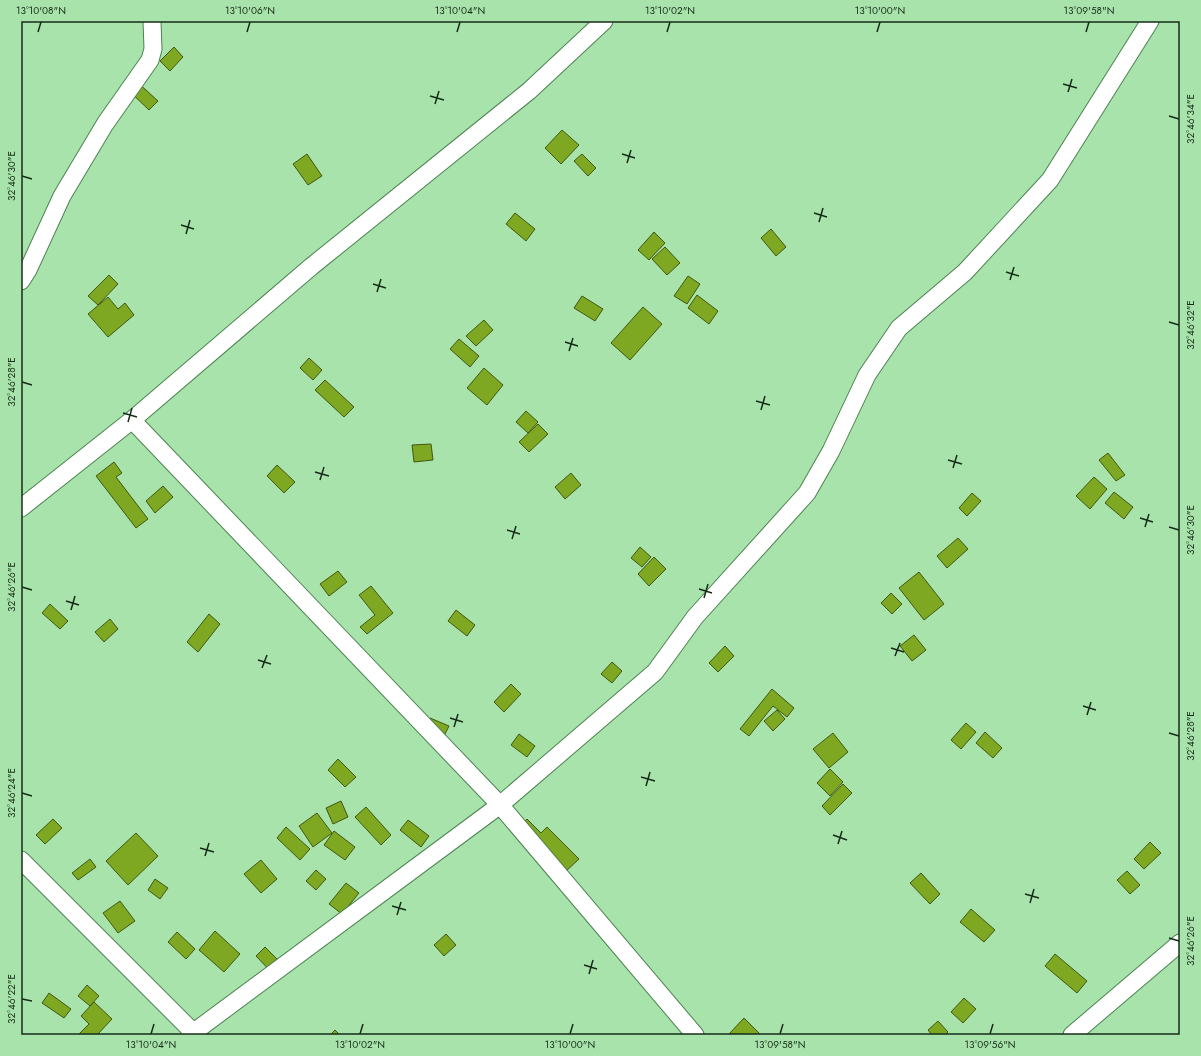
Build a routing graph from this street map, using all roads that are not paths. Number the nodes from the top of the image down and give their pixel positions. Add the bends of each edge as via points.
1 (152, 21) edge
2 (604, 21) edge
3 (1150, 21) edge
4 (21, 281) edge
5 (132, 420) junction
6 (21, 508) edge
7 (500, 805) junction
8 (21, 860) edge
9 (1180, 942) edge
10 (193, 1034) edge
11 (696, 1035) edge
12 (1072, 1035) edge

1 - 4 street via 153,49 150,60 105,124 62,196
2 - 5 street via 529,91 312,266
3 - 7 street via 1050,180 965,272 899,328 867,375 831,451 807,493 694,617 655,672
5 - 6 street
5 - 7 street
7 - 10 street
7 - 11 street
8 - 10 street
9 - 12 street

